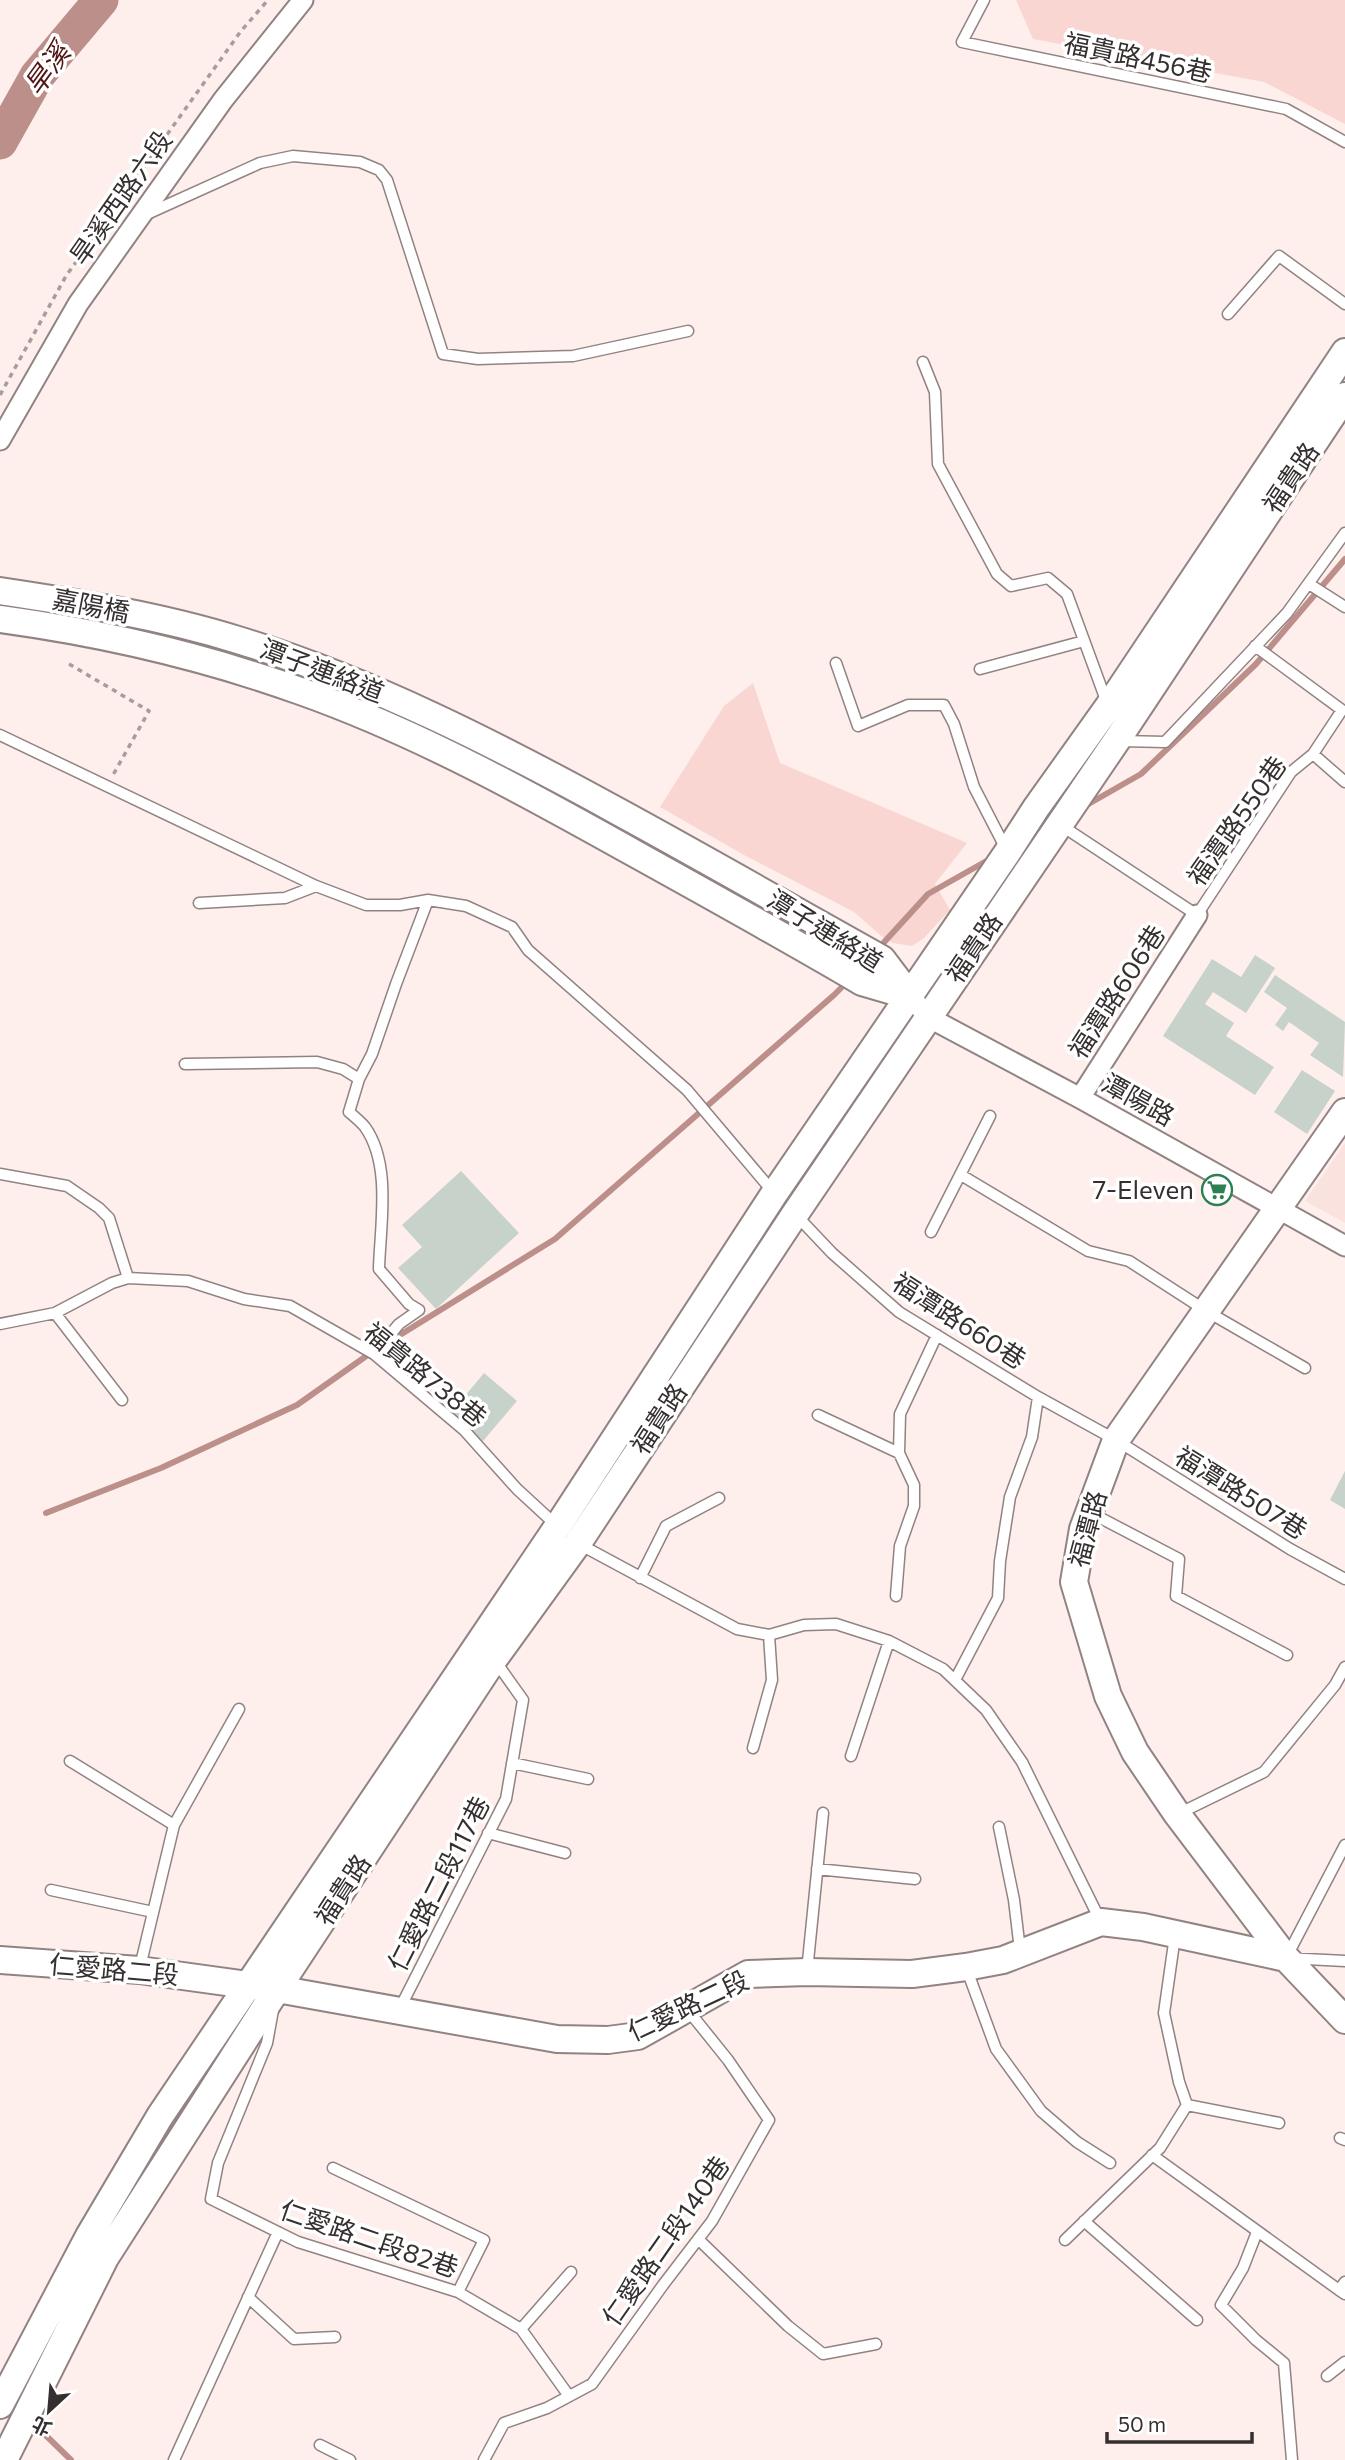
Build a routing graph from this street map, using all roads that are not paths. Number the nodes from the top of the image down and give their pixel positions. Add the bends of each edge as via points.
1 (303, 0) edge
2 (984, 0) edge
3 (1345, 142) edge
4 (140, 217) junction
5 (1345, 304) edge
6 (1228, 314) dead end
7 (688, 331) dead end
8 (1345, 352) edge
9 (923, 362) dead end
10 (1345, 397) edge
11 (0, 440) edge
12 (1345, 533) edge
13 (1309, 584) junction
14 (0, 591) edge
15 (1345, 607) edge
16 (0, 619) edge
17 (180, 625) joint
18 (1084, 641) junction
19 (1255, 646) junction
20 (172, 652) joint
21 (836, 663) dead end
22 (980, 669) dead end
23 (1112, 724) junction
24 (0, 735) edge
25 (1313, 754) junction
26 (1345, 782) edge
27 (1059, 824) junction
28 (1007, 853) junction
29 (316, 886) junction
30 (428, 900) junction
31 (199, 903) dead end
32 (1198, 915) junction
33 (910, 996) junction
34 (928, 1017) junction
35 (185, 1064) dead end
36 (359, 1079) junction
37 (1080, 1098) junction
38 (1345, 1112) edge
39 (990, 1116) dead end
40 (0, 1174) edge
41 (961, 1175) junction
42 (774, 1194) junction
43 (1279, 1208) junction
44 (795, 1214) junction
45 (931, 1231) dead end
46 (1345, 1246) edge
47 (128, 1278) junction
48 (1208, 1312) junction
49 (55, 1313) junction
50 (0, 1324) edge
51 (937, 1335) junction
52 (374, 1354) junction
53 (1305, 1368) dead end
54 (1038, 1397) junction
55 (122, 1400) dead end
56 (818, 1415) dead end
57 (1116, 1440) junction
58 (899, 1453) junction
59 (719, 1498) dead end
60 (1090, 1512) junction
61 (568, 1535) junction
62 (640, 1578) junction
63 (1345, 1579) edge
64 (896, 1597) dead end
65 (769, 1635) junction
66 (889, 1641) junction
67 (1287, 1656) dead end
68 (494, 1659) junction
69 (1345, 1667) edge
70 (955, 1680) junction
71 (239, 1709) dead end
72 (753, 1748) dead end
73 (851, 1756) dead end
74 (70, 1761) dead end
75 (512, 1763) junction
76 (588, 1779) dead end
77 (823, 1813) dead end
78 (1177, 1814) junction
79 (174, 1825) junction
80 (999, 1827) dead end
81 (488, 1833) junction
82 (1345, 1845) edge
83 (565, 1853) dead end
84 (817, 1869) junction
85 (915, 1879) dead end
86 (51, 1890) dead end
87 (153, 1912) junction
88 (1101, 1922) junction
89 (1175, 1935) junction
90 (1021, 1954) junction
91 (1286, 1958) junction
92 (0, 1960) edge
93 (1345, 1961) edge
94 (966, 1967) junction
95 (139, 1970) junction
96 (807, 1972) junction
97 (247, 1984) junction
98 (277, 1989) junction
99 (686, 2007) junction
100 (399, 2009) junction
101 (1345, 2020) edge
102 (1187, 2105) junction
103 (1279, 2123) dead end
104 (1152, 2155) junction
105 (1110, 2163) dead end
106 (333, 2168) dead end
107 (1084, 2221) junction
108 (278, 2232) junction
109 (1257, 2232) junction
110 (698, 2239) junction
111 (1065, 2240) dead end
112 (571, 2272) dead end
113 (1343, 2289) edge
114 (458, 2291) junction
115 (248, 2297) junction
116 (1196, 2320) dead end
117 (521, 2329) junction
118 (335, 2337) dead end
119 (876, 2344) dead end
120 (1345, 2362) edge
121 (1327, 2376) dead end
122 (569, 2396) junction
123 (0, 2405) edge
124 (320, 2445) dead end
125 (4, 2460) edge
126 (174, 2460) edge
127 (350, 2460) edge
128 (484, 2460) edge
129 (1292, 2460) edge

1 - 4 street, 旱溪西路六段 via 223,100
2 - 3 lane, 福貴路456巷 via 962,42 1286,109
4 - 7 lane via 260,163 293,156 360,162 379,170 387,180 443,354 478,359 573,356
4 - 11 street, 旱溪西路六段 via 78,304
5 - 6 lane via 1279,256
8 - 23 street, 福貴路
9 - 18 lane via 935,392 938,464 997,574 1011,586 1048,578 1067,594
10 - 23 street, 福貴路
12 - 13 lane
13 - 15 lane
13 - 19 lane
14 - 17 street, 嘉陽橋
16 - 20 street, 嘉陽橋
17 - 33 street, 潭子連絡道 via 320,668 515,756 882,959
18 - 22 lane
18 - 23 lane
19 - 23 lane via 1165,742
19 - 25 lane via 1342,709
20 - 33 street, 潭子連絡道 via 304,692 424,742 582,824 862,982
21 - 28 lane via 858,726 908,705 944,705 974,787
23 - 27 street, 福貴路
23 - 28 street, 福貴路 via 1036,808
24 - 29 lane
25 - 26 lane, 福潭路550巷
25 - 32 lane, 福潭路550巷 via 1291,772
27 - 32 lane
27 - 34 street, 福貴路
28 - 33 street, 福貴路
29 - 30 lane via 366,905
29 - 31 lane via 285,898
30 - 36 lane
30 - 42 lane via 466,906 512,928 528,950 687,1090
32 - 37 street, 福潭路606巷
33 - 34 street, 潭陽路
33 - 42 street, 福貴路
34 - 37 street, 潭陽路
34 - 44 street, 福貴路
35 - 36 lane via 317,1062
36 - 52 lane via 349,1112 373,1143 384,1196 379,1269 419,1310 399,1324
37 - 43 street, 潭陽路
38 - 43 street, 福潭路
39 - 41 lane
40 - 47 lane via 67,1186 99,1208 109,1218
41 - 45 lane
41 - 48 lane via 1088,1251 1129,1261
42 - 61 street, 福貴路
43 - 46 street, 潭陽路
43 - 48 street, 福潭路
44 - 51 lane, 福潭路660巷 via 899,1312
44 - 61 street, 福貴路
47 - 49 lane, 福貴路738巷
47 - 52 lane, 福貴路738巷 via 188,1281 244,1299 290,1306
48 - 53 lane
48 - 57 street, 福潭路
49 - 50 lane, 福貴路738巷
49 - 55 lane
51 - 54 lane, 福潭路660巷
51 - 58 lane via 900,1414
52 - 61 lane, 福貴路738巷 via 464,1430 516,1489
54 - 57 lane, 福潭路660巷
54 - 70 lane via 1032,1437 1010,1497 998,1598
56 - 58 lane
57 - 60 street, 福潭路
57 - 63 lane, 福潭路507巷
58 - 64 lane via 914,1485 914,1506 900,1546
59 - 62 lane via 666,1526
60 - 67 lane via 1179,1559 1176,1596
60 - 78 street, 福潭路 via 1074,1582 1108,1696 1135,1752
61 - 62 lane, 福貴路738巷
61 - 68 street, 福貴路
61 - 97 street, 福貴路
62 - 65 lane, 福貴路738巷 via 737,1629
65 - 66 lane via 804,1625 836,1624
65 - 72 lane via 772,1680
66 - 70 lane
66 - 73 lane
68 - 75 lane, 仁愛路二段117巷 via 523,1700
68 - 98 street, 福貴路
69 - 78 lane via 1264,1772
70 - 88 lane via 986,1710 1022,1762
71 - 79 lane
74 - 79 lane
75 - 76 lane
75 - 81 lane, 仁愛路二段117巷 via 506,1799
77 - 84 lane
78 - 91 street, 福潭路
79 - 87 lane
80 - 90 lane
81 - 83 lane
81 - 100 lane, 仁愛路二段117巷
82 - 91 lane
84 - 85 lane
84 - 96 lane
86 - 87 lane
87 - 95 lane
88 - 89 street, 仁愛路二段
88 - 90 street, 仁愛路二段
89 - 91 street, 仁愛路二段
89 - 102 lane via 1164,2013
90 - 94 street, 仁愛路二段
91 - 93 lane
91 - 101 street, 福潭路
92 - 95 street, 仁愛路二段
94 - 96 street, 仁愛路二段 via 912,1973
94 - 105 lane via 996,2049 1041,2111
95 - 97 street, 仁愛路二段
96 - 99 street, 仁愛路二段 via 748,1974
97 - 98 street, 仁愛路二段
97 - 123 street, 福貴路 via 160,2116 89,2236
98 - 100 street, 仁愛路二段
98 - 108 lane, 仁愛路二段82巷 via 267,2043 218,2163 211,2199
98 - 125 street, 福貴路 via 105,2258
99 - 100 street, 仁愛路二段 via 638,2036 608,2040 557,2039
99 - 110 lane, 仁愛路二段140巷 via 769,2120
102 - 103 lane
102 - 104 lane
104 - 107 lane
104 - 109 lane
106 - 114 lane via 484,2240
107 - 111 lane
107 - 116 lane
108 - 114 lane, 仁愛路二段82巷
108 - 115 lane
109 - 113 lane
109 - 129 lane via 1221,2305 1284,2362
110 - 119 lane via 823,2354
110 - 122 lane, 仁愛路二段140巷 via 592,2384
112 - 117 lane
114 - 117 lane, 仁愛路二段82巷
115 - 118 lane via 294,2339
115 - 126 lane
117 - 122 lane, 仁愛路二段82巷
120 - 121 lane
122 - 128 lane, 仁愛路二段140巷 via 504,2423
124 - 127 lane

